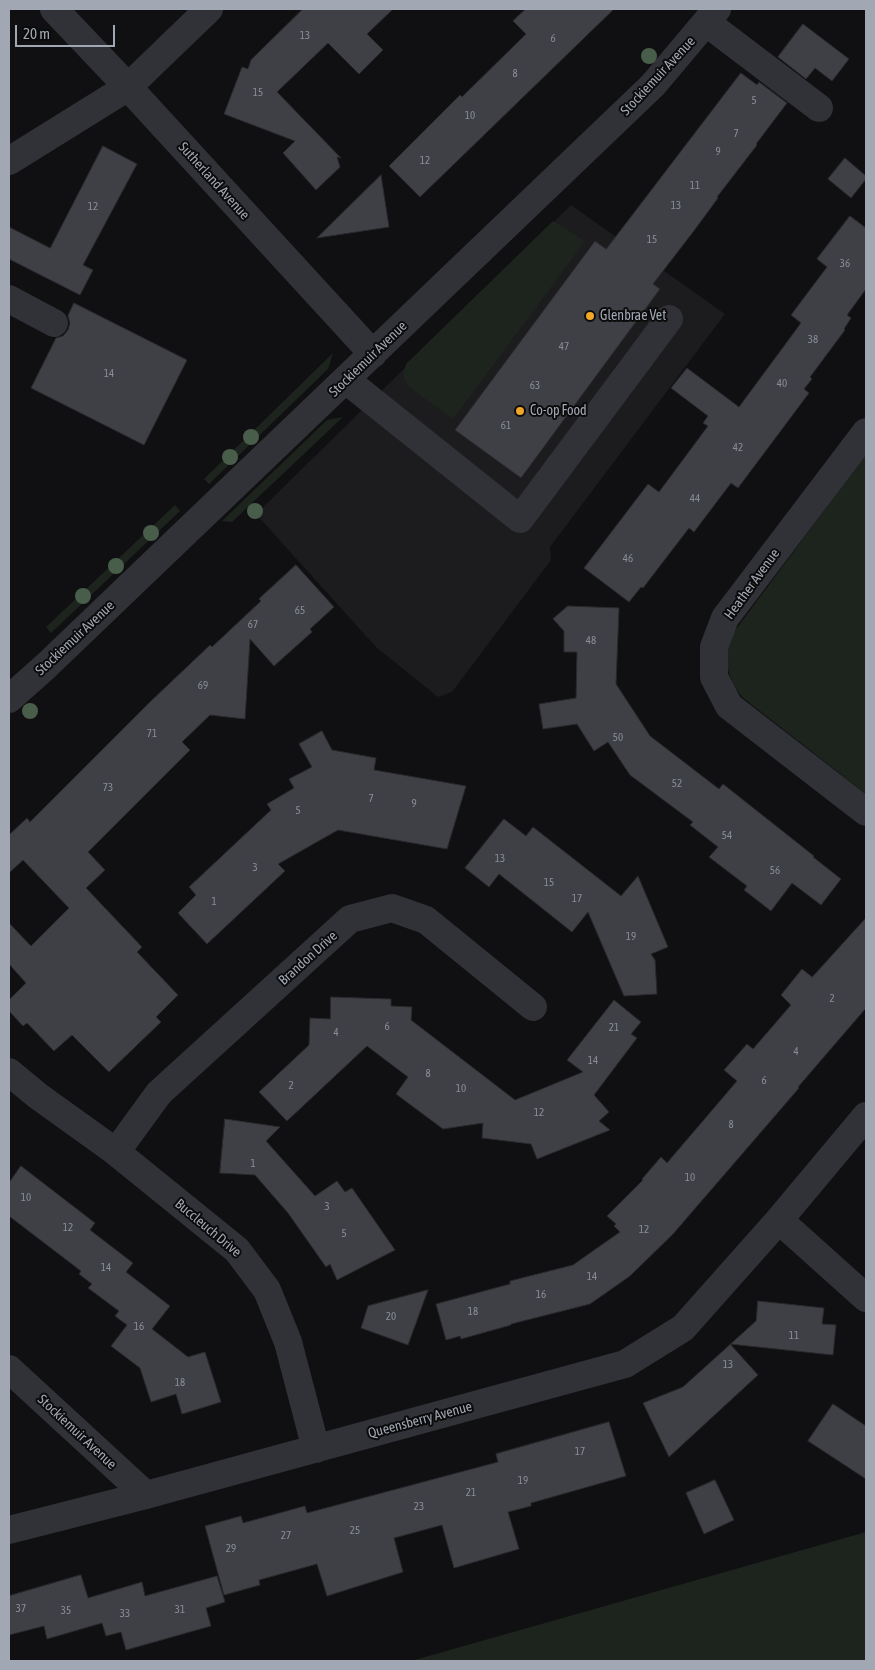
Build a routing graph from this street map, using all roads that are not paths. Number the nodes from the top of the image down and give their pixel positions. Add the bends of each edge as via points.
1 (54, 9) edge
2 (209, 9) edge
3 (712, 16) edge
4 (128, 87) junction
5 (819, 108) dead end
6 (9, 161) edge
7 (9, 299) edge
8 (669, 320) dead end
9 (54, 323) dead end
10 (373, 354) junction
11 (346, 380) junction
12 (866, 432) edge
13 (9, 698) edge
14 (866, 812) edge
15 (533, 1007) dead end
16 (9, 1072) edge
17 (866, 1116) edge
18 (116, 1152) junction
19 (779, 1220) junction
20 (866, 1298) edge
21 (9, 1369) edge
22 (316, 1448) junction
23 (146, 1495) junction
24 (9, 1530) edge

1 - 4 street, Sutherland Avenue
2 - 4 street
3 - 5 street via 731,42
3 - 10 street, Stockiemuir Avenue via 653,85
4 - 6 street
4 - 10 street, Sutherland Avenue
7 - 9 street
8 - 11 street via 520,519
10 - 11 street, Stockiemuir Avenue
11 - 13 street, Stockiemuir Avenue
12 - 14 street, Heather Avenue via 725,618 714,647 714,677 729,706
15 - 18 street, Brandon Drive via 426,920 392,908 350,919 159,1093
16 - 18 street, Buccleuch Drive
17 - 19 street, Queensberry Avenue
18 - 22 street, Buccleuch Drive via 238,1250 267,1290 288,1342
19 - 20 street
19 - 22 street, Queensberry Avenue via 683,1328 625,1364
21 - 23 street, Stockiemuir Avenue
22 - 23 street, Queensberry Avenue
23 - 24 street, Queensberry Avenue

